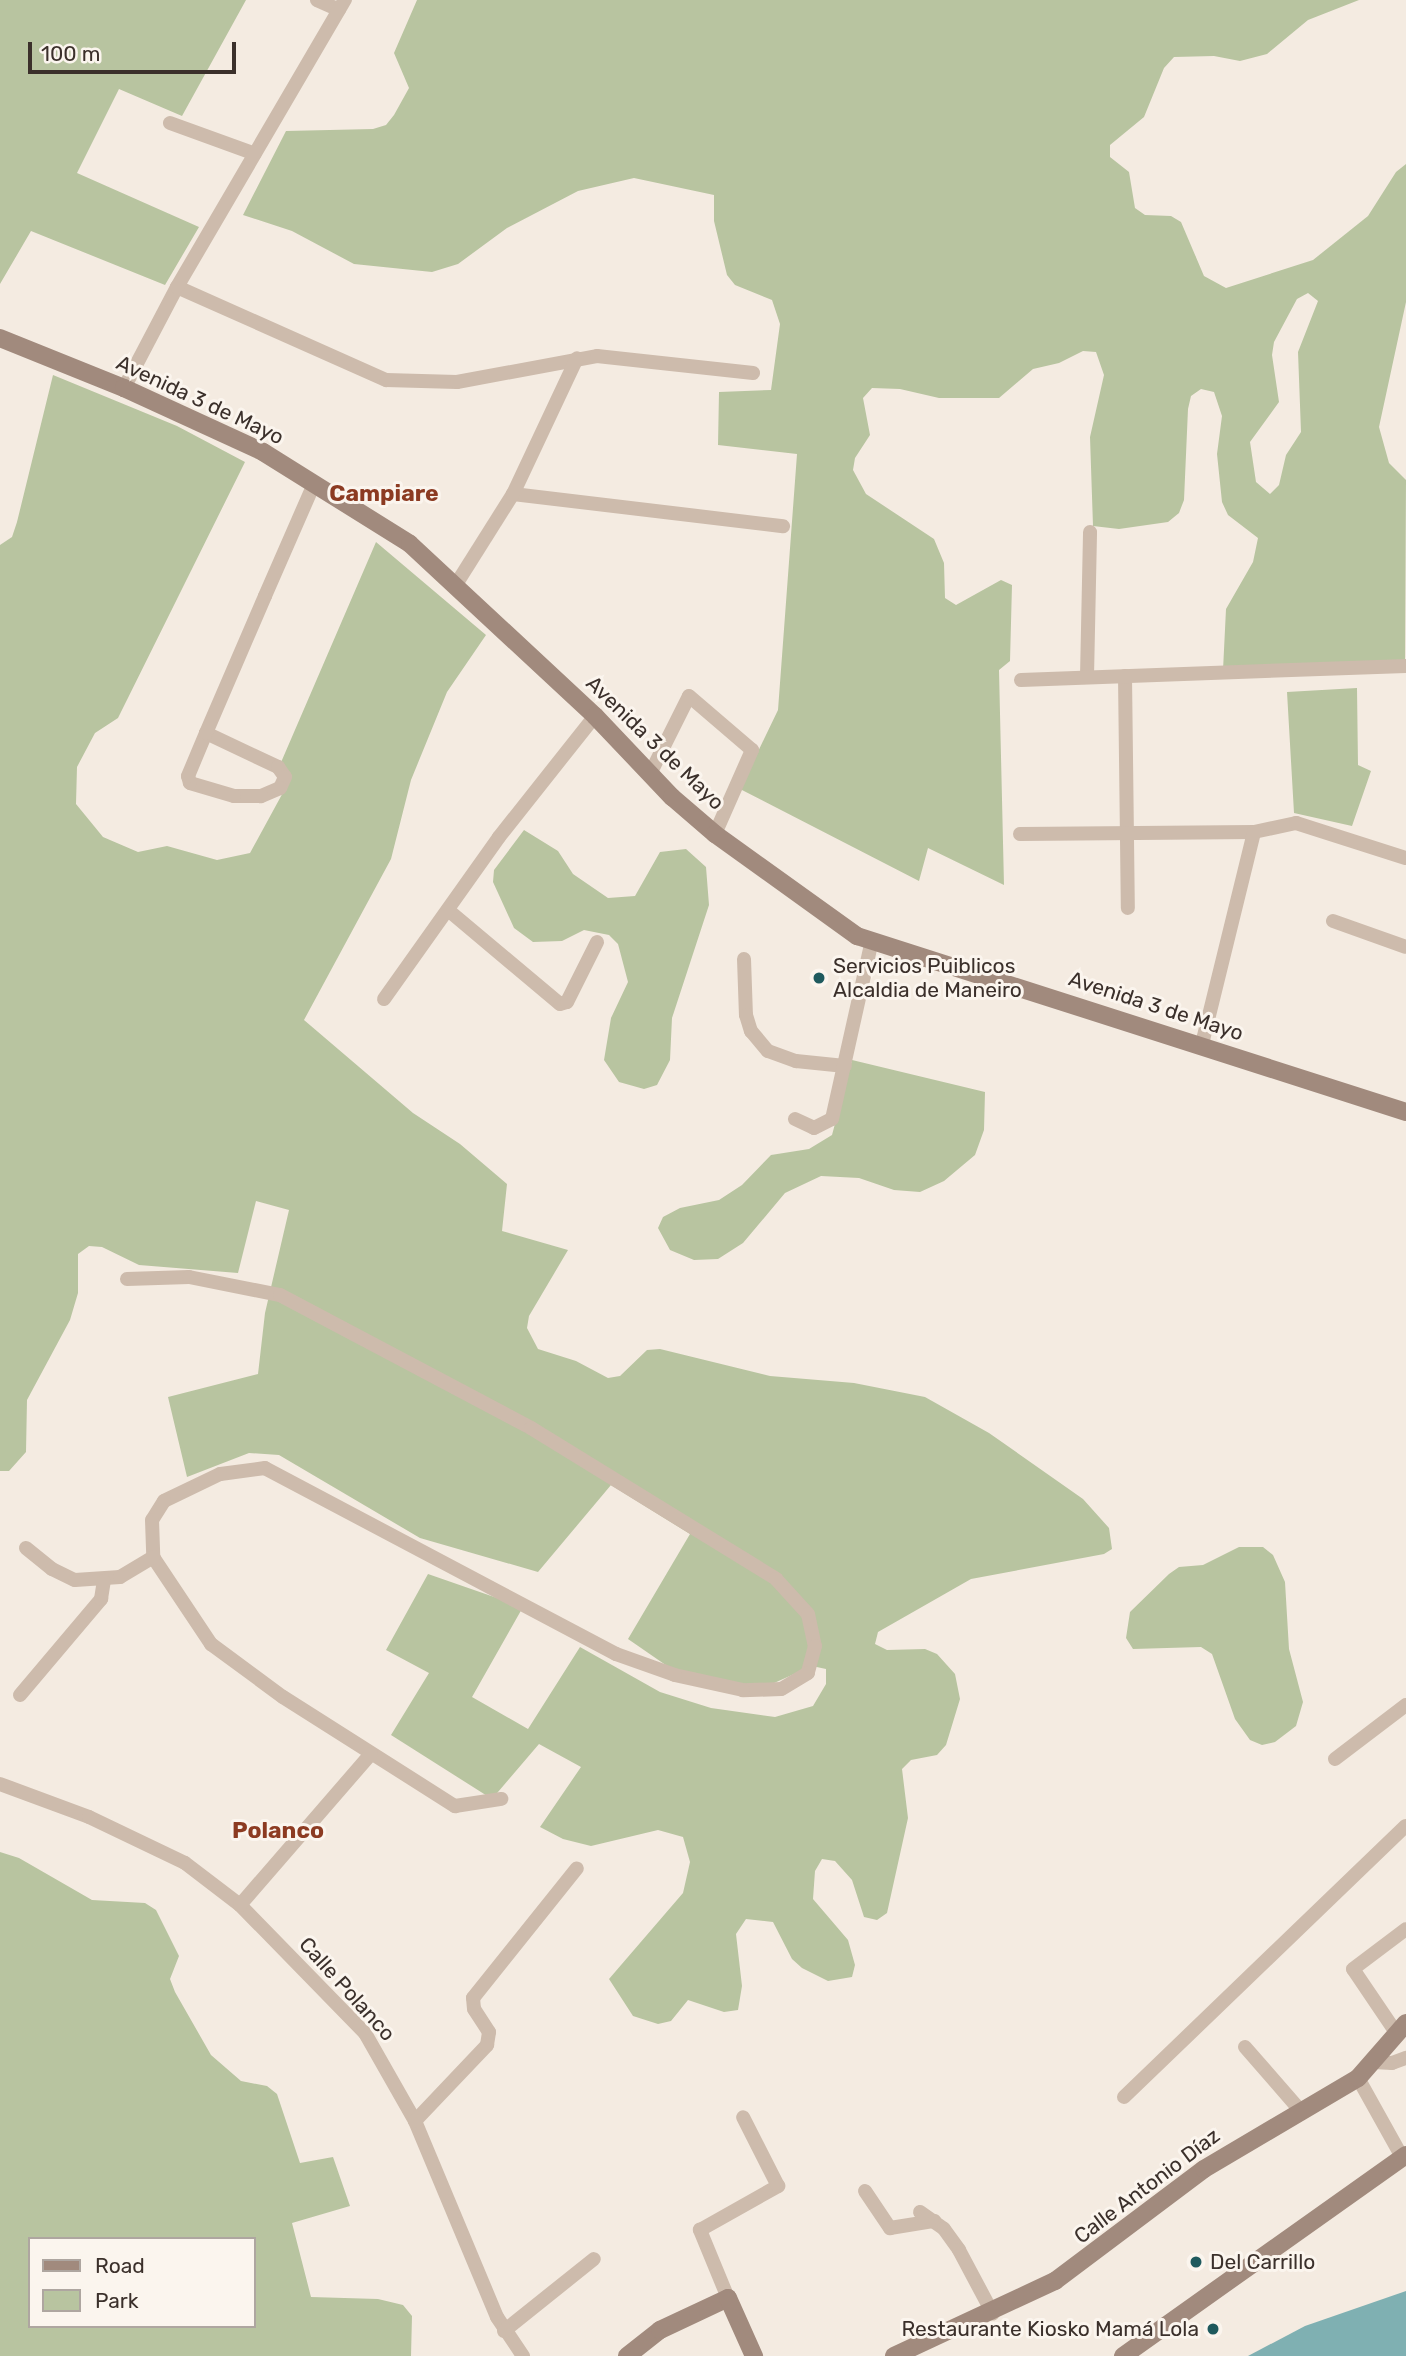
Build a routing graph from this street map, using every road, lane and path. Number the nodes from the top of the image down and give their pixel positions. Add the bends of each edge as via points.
1 (317, 0) edge
2 (342, 5) edge
3 (170, 122) dead end
4 (255, 154) junction
5 (177, 287) junction
6 (0, 338) edge
7 (576, 358) junction
8 (752, 373) dead end
9 (124, 388) junction
10 (314, 484) junction
11 (513, 494) junction
12 (783, 526) dead end
13 (1090, 532) dead end
14 (455, 586) junction
15 (1406, 666) edge
16 (1125, 676) junction
17 (1087, 677) junction
18 (1021, 680) dead end
19 (595, 716) junction
20 (206, 733) junction
21 (650, 774) junction
22 (1127, 832) junction
23 (1255, 832) junction
24 (715, 834) junction
25 (1020, 834) dead end
26 (1406, 858) edge
27 (1128, 908) dead end
28 (448, 910) junction
29 (1334, 921) dead end
30 (597, 942) dead end
31 (871, 944) junction
32 (1406, 947) edge
33 (744, 959) dead end
34 (384, 999) dead end
35 (1202, 1044) junction
36 (845, 1066) junction
37 (1406, 1112) edge
38 (794, 1119) dead end
39 (127, 1279) dead end
40 (26, 1548) dead end
41 (153, 1557) junction
42 (104, 1581) junction
43 (20, 1695) dead end
44 (1406, 1705) edge
45 (371, 1754) junction
46 (1335, 1759) dead end
47 (0, 1784) edge
48 (501, 1799) dead end
49 (1406, 1826) edge
50 (578, 1868) dead end
51 (240, 1905) junction
52 (1406, 1929) edge
53 (1401, 2029) edge
54 (1245, 2047) dead end
55 (1406, 2058) edge
56 (1374, 2062) junction
57 (1358, 2078) junction
58 (1124, 2097) dead end
59 (1299, 2109) junction
60 (743, 2117) dead end
61 (415, 2121) junction
62 (1404, 2156) edge
63 (865, 2191) dead end
64 (920, 2212) dead end
65 (934, 2221) junction
66 (594, 2259) dead end
67 (729, 2298) junction
68 (993, 2314) junction
69 (504, 2331) junction
70 (523, 2356) edge
71 (627, 2356) edge
72 (754, 2356) edge
73 (894, 2356) edge
74 (1123, 2356) edge

1 - 2 street
2 - 4 street
3 - 4 street
4 - 5 street
5 - 7 street via 386,380 457,382
5 - 9 street
6 - 9 street, Avenida 3 de Mayo
7 - 8 street via 639,357
7 - 11 street
9 - 10 street, Avenida 3 de Mayo via 263,452
10 - 14 street, Avenida 3 de Mayo via 411,544
10 - 20 street
11 - 12 street
11 - 14 street
13 - 17 street
14 - 19 street, Avenida 3 de Mayo
15 - 16 street
16 - 17 street
16 - 22 street
17 - 18 street
19 - 21 street, Avenida 3 de Mayo
19 - 28 street
20 - 20 street via 278,768 285,777 280,788 261,796 234,796 190,783 188,776
21 - 24 street, Avenida 3 de Mayo
21 - 24 street via 690,696 752,750
22 - 23 street
22 - 25 street
22 - 27 street
23 - 26 street via 1296,822
23 - 35 street
24 - 31 street, Avenida 3 de Mayo
28 - 30 street via 560,1004 567,1002
28 - 34 street
29 - 32 street
31 - 35 street, Avenida 3 de Mayo
31 - 36 street
33 - 36 street via 746,1015 751,1031 768,1051 796,1061
35 - 37 street, Avenida 3 de Mayo
36 - 38 street via 832,1119 814,1128
39 - 41 street via 189,1277 280,1295 531,1428 776,1580 812,1622 814,1653 808,1673 771,1691 716,1685 641,1665 265,1468 220,1474 164,1502 152,1520
40 - 42 street via 45,1565 75,1580
41 - 42 street
41 - 45 street via 211,1644
42 - 43 street via 101,1599
44 - 46 street
45 - 48 street via 455,1806
45 - 51 street
47 - 51 street, Calle Polanco via 89,1817 185,1863
49 - 58 street
50 - 61 street via 473,1998 474,2010 489,2032 487,2045
51 - 61 street, Calle Polanco via 374,2045
52 - 53 street via 1353,1969
53 - 56 street, Calle Antonio Díaz
54 - 59 street
55 - 56 street
56 - 57 street, Calle Antonio Díaz
57 - 59 street, Calle Antonio Díaz
57 - 62 street
59 - 68 street, Calle Antonio Díaz via 1204,2169 1055,2281
60 - 67 street via 778,2186 700,2230
61 - 69 street, Calle Polanco
62 - 74 street
63 - 65 street via 890,2228
64 - 65 street
65 - 68 street via 959,2250
66 - 69 street
67 - 71 street via 660,2330
67 - 72 street
68 - 73 street, Calle Antonio Díaz
69 - 70 street, Calle Polanco

